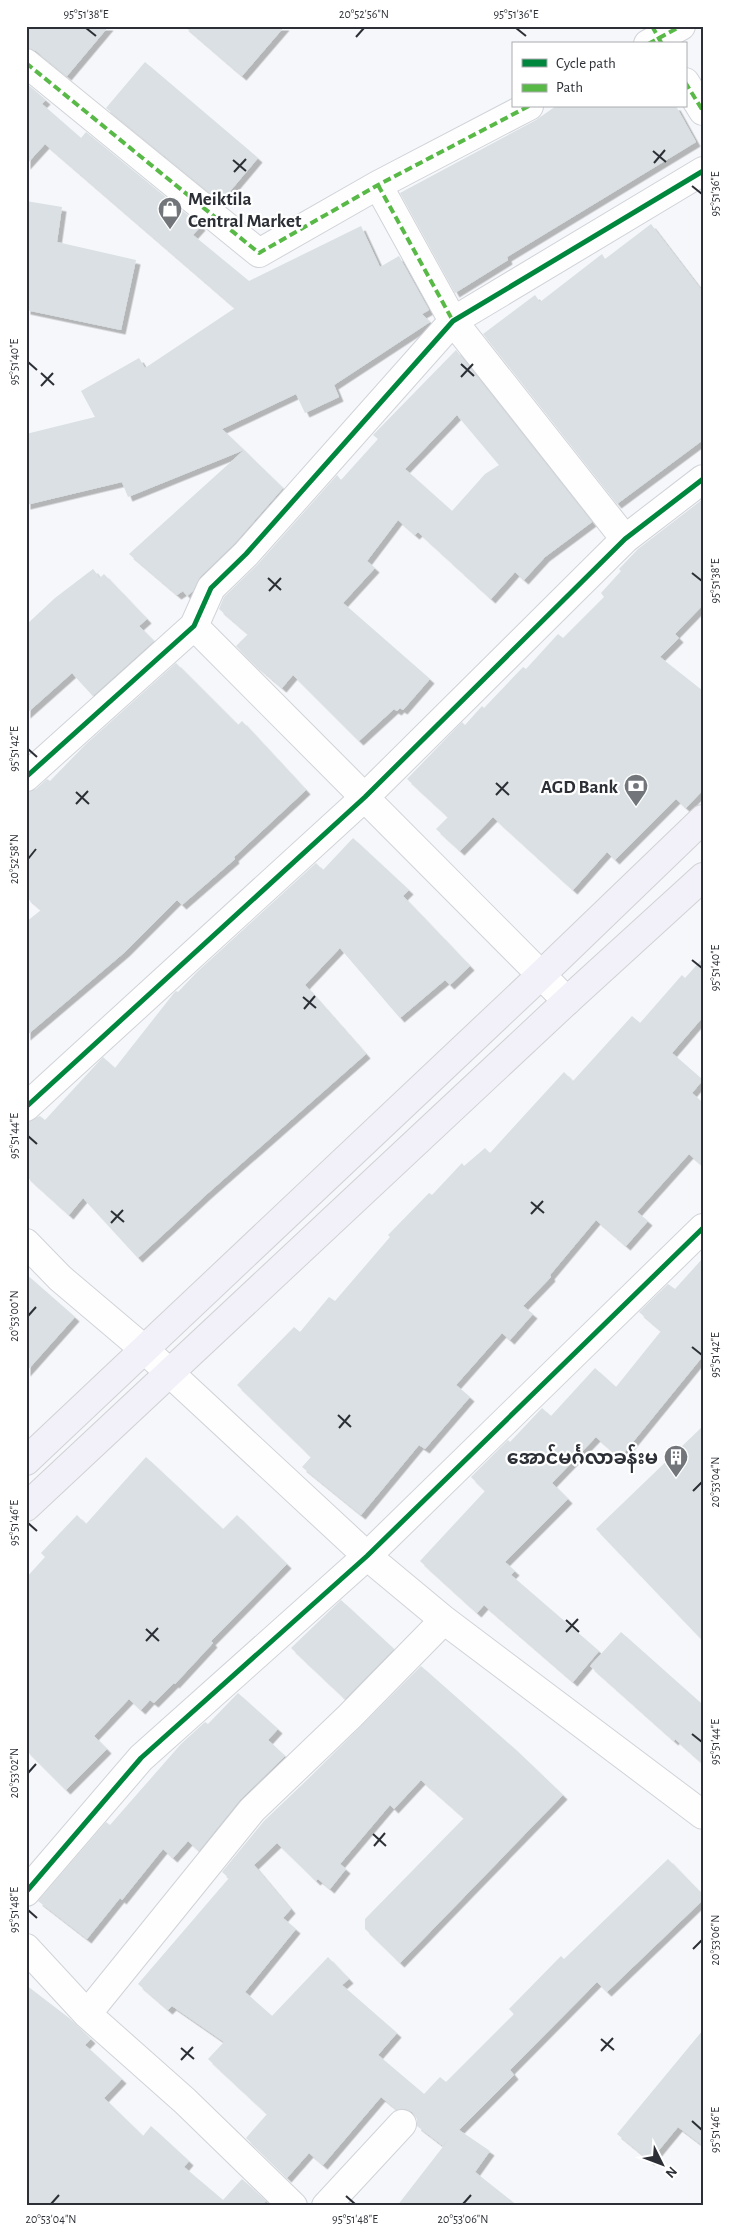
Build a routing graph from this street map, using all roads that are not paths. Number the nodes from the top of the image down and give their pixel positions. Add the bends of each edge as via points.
1 (26, 63) edge
2 (686, 84) edge
3 (525, 108) edge
4 (703, 111) edge
5 (703, 171) edge
6 (378, 185) junction
7 (453, 322) junction
8 (703, 479) edge
9 (625, 539) junction
10 (194, 626) junction
11 (26, 776) edge
12 (364, 797) junction
13 (703, 819) edge
14 (703, 877) edge
15 (541, 975) junction
16 (567, 1001) junction
17 (26, 1107) edge
18 (703, 1228) edge
19 (26, 1243) edge
20 (144, 1350) junction
21 (168, 1372) junction
22 (26, 1461) edge
23 (26, 1507) edge
24 (367, 1556) junction
25 (444, 1620) junction
26 (703, 1815) edge
27 (26, 1892) edge
28 (26, 1948) edge
29 (87, 2014) junction
30 (402, 2124) dead end
31 (293, 2206) edge
32 (326, 2206) edge

1 - 6 street via 259,253
2 - 4 street
3 - 6 street
5 - 7 street
6 - 7 street
7 - 9 street
7 - 10 street via 246,554 211,588
8 - 9 street
9 - 12 street
10 - 11 street
10 - 12 street
12 - 15 street
12 - 17 street
13 - 15 highway
14 - 16 highway
15 - 16 street
15 - 20 highway
16 - 21 highway
18 - 24 street
19 - 20 street via 60,1278
20 - 21 street
20 - 22 highway
21 - 23 highway
21 - 24 street
24 - 25 street
24 - 27 street via 141,1758
25 - 26 street
25 - 29 street via 252,1810
28 - 29 street
29 - 31 street via 185,2101
30 - 32 street

